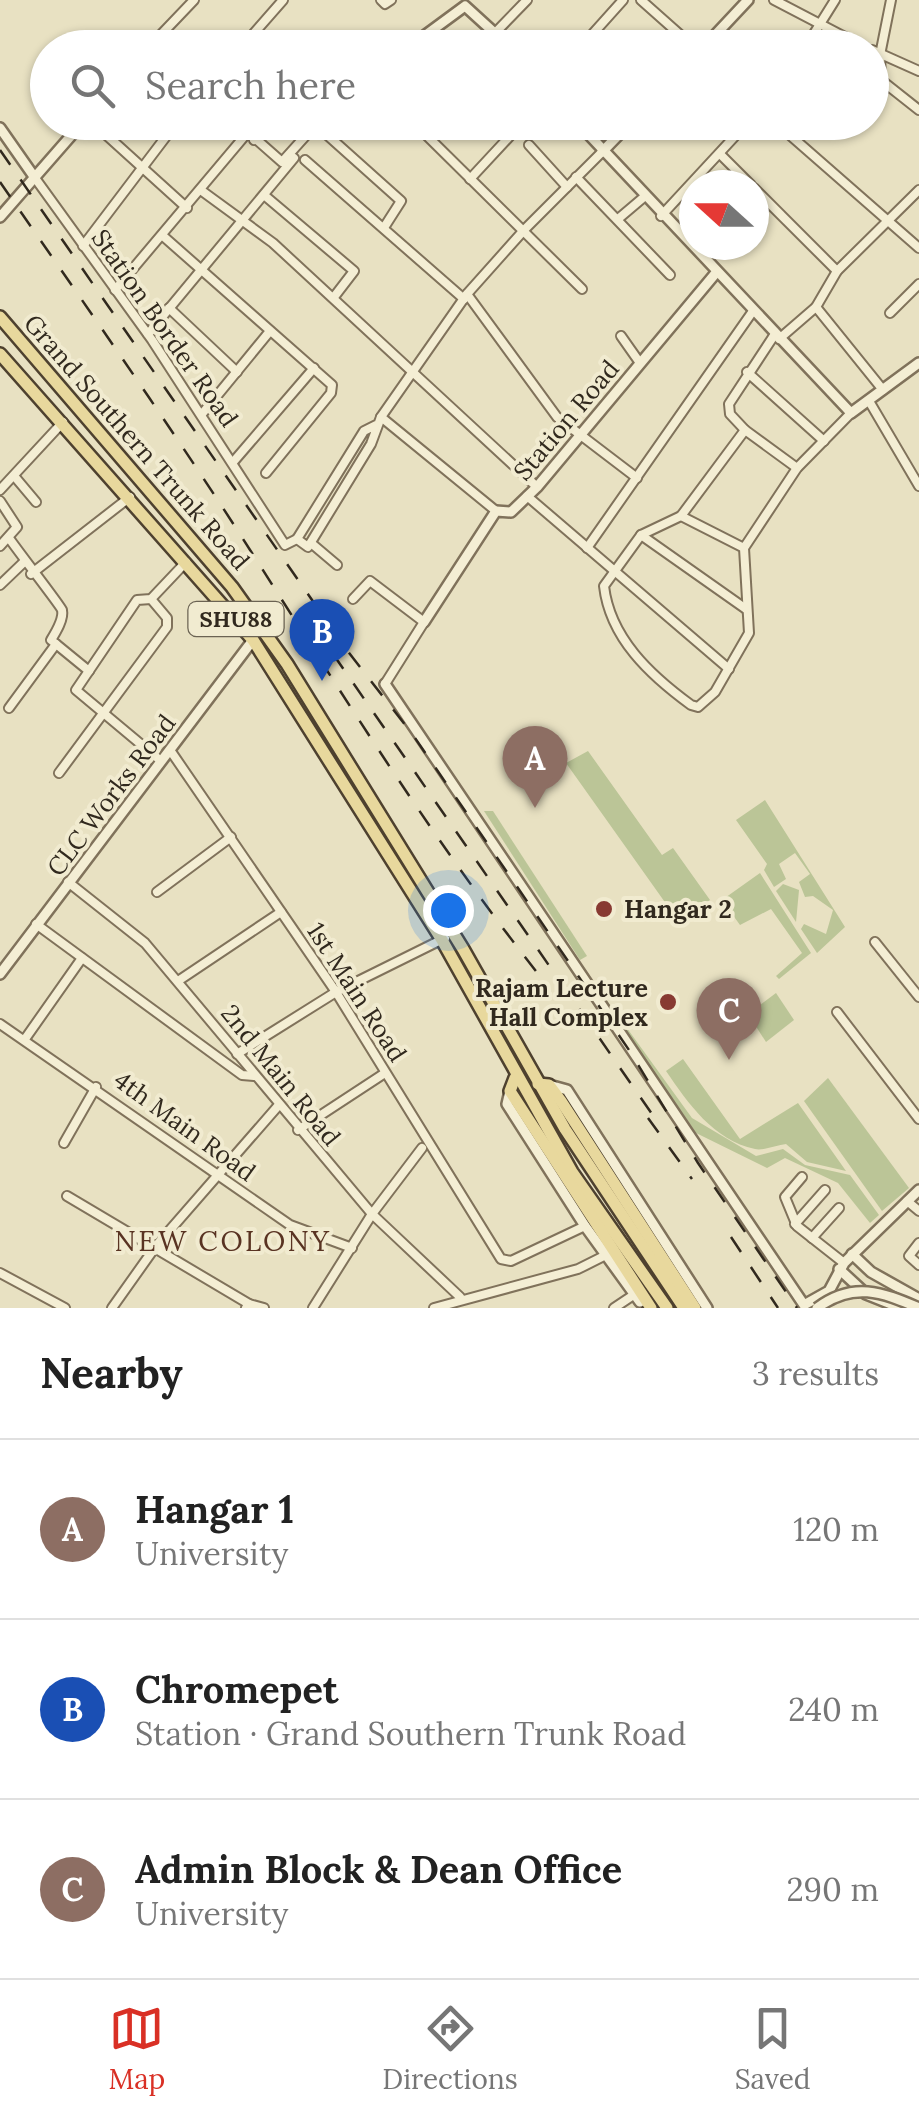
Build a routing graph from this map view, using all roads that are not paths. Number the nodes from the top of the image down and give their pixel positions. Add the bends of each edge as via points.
1 (194, 0) edge
2 (283, 0) edge
3 (381, 0) edge
4 (391, 0) edge
5 (527, 0) edge
6 (623, 0) edge
7 (641, 0) edge
8 (748, 0) edge
9 (774, 0) edge
10 (836, 0) edge
11 (891, 0) edge
12 (466, 3) edge
13 (822, 24) junction
14 (167, 30) edge
15 (257, 30) edge
16 (431, 30) edge
17 (494, 30) edge
18 (498, 30) edge
19 (596, 30) edge
20 (675, 30) edge
21 (720, 30) edge
22 (818, 30) edge
23 (833, 30) edge
24 (880, 30) edge
25 (889, 58) edge
26 (919, 71) edge
27 (889, 87) edge
28 (919, 110) edge
29 (0, 128) edge
30 (67, 140) edge
31 (112, 140) edge
32 (163, 140) edge
33 (247, 140) edge
34 (256, 140) edge
35 (302, 140) edge
36 (334, 140) edge
37 (431, 140) edge
38 (506, 140) edge
39 (592, 140) edge
40 (613, 140) edge
41 (732, 140) edge
42 (795, 140) edge
43 (529, 146) dead end
44 (602, 152) junction
45 (720, 154) junction
46 (294, 158) dead end
47 (305, 160) dead end
48 (142, 166) junction
49 (736, 170) edge
50 (576, 177) junction
51 (34, 178) junction
52 (470, 178) junction
53 (566, 187) junction
54 (202, 190) junction
55 (919, 190) edge
56 (264, 195) junction
57 (644, 198) junction
58 (769, 202) edge
59 (187, 208) junction
60 (661, 216) junction
61 (0, 217) edge
62 (618, 219) junction
63 (242, 223) junction
64 (890, 223) junction
65 (385, 226) junction
66 (524, 228) junction
67 (163, 236) junction
68 (83, 246) junction
69 (919, 248) edge
70 (201, 270) junction
71 (837, 271) junction
72 (715, 274) junction
73 (670, 275) dead end
74 (919, 284) edge
75 (582, 289) dead end
76 (115, 290) junction
77 (466, 296) junction
78 (334, 297) junction
79 (816, 307) junction
80 (169, 308) junction
81 (752, 312) junction
82 (890, 313) dead end
83 (0, 317) edge
84 (270, 331) junction
85 (148, 334) junction
86 (621, 336) dead end
87 (777, 337) junction
88 (0, 354) edge
89 (640, 363) junction
90 (919, 363) edge
91 (314, 368) junction
92 (237, 372) junction
93 (747, 372) junction
94 (412, 375) junction
95 (882, 390) junction
96 (869, 401) junction
97 (851, 413) junction
98 (202, 414) junction
99 (378, 421) junction
100 (63, 422) junction
101 (746, 430) junction
102 (578, 438) junction
103 (824, 441) junction
104 (234, 460) junction
105 (797, 468) junction
106 (266, 473) dead end
107 (14, 477) junction
108 (637, 478) junction
109 (919, 486) edge
110 (536, 487) junction
111 (0, 490) edge
112 (527, 496) junction
113 (130, 498) junction
114 (0, 501) edge
115 (36, 502) dead end
116 (496, 510) junction
117 (681, 516) junction
118 (641, 536) junction
119 (9, 538) junction
120 (297, 539) junction
121 (311, 543) junction
122 (0, 546) edge
123 (586, 548) junction
124 (744, 548) junction
125 (187, 561) junction
126 (24, 562) junction
127 (337, 565) dead end
128 (613, 573) junction
129 (31, 574) junction
130 (0, 585) edge
131 (354, 599) dead end
132 (152, 600) junction
133 (746, 610) junction
134 (424, 622) junction
135 (253, 640) junction
136 (56, 644) junction
137 (729, 669) junction
138 (89, 671) junction
139 (385, 684) joint
140 (9, 708) dead end
141 (103, 716) junction
142 (170, 750) junction
143 (160, 761) junction
144 (59, 773) dead end
145 (231, 836) junction
146 (68, 882) junction
147 (157, 892) dead end
148 (281, 912) junction
149 (36, 924) junction
150 (448, 937) junction
151 (875, 942) dead end
152 (82, 958) junction
153 (0, 974) edge
154 (178, 981) junction
155 (336, 992) junction
156 (919, 997) edge
157 (837, 1012) dead end
158 (0, 1024) edge
159 (25, 1039) junction
160 (237, 1054) junction
161 (385, 1073) junction
162 (254, 1076) junction
163 (515, 1078) junction
164 (544, 1084) junction
165 (96, 1087) junction
166 (510, 1091) junction
167 (278, 1106) junction
168 (919, 1120) edge
169 (298, 1130) junction
170 (64, 1143) dead end
171 (422, 1148) dead end
172 (216, 1176) junction
173 (802, 1177) dead end
174 (824, 1190) dead end
175 (919, 1190) edge
176 (67, 1196) dead end
177 (908, 1201) junction
178 (839, 1208) dead end
179 (919, 1211) edge
180 (372, 1214) junction
181 (795, 1224) junction
182 (584, 1226) junction
183 (812, 1238) junction
184 (919, 1243) edge
185 (156, 1246) junction
186 (352, 1248) junction
187 (852, 1254) junction
188 (606, 1255) junction
189 (919, 1265) edge
190 (840, 1269) junction
191 (0, 1272) edge
192 (636, 1294) junction
193 (460, 1298) junction
194 (919, 1298) edge
195 (247, 1306) edge
196 (438, 1307) edge
197 (65, 1308) edge
198 (112, 1308) edge
199 (264, 1308) edge
200 (313, 1308) edge
201 (614, 1308) edge
202 (648, 1308) edge
203 (666, 1308) edge
204 (684, 1308) edge
205 (695, 1308) edge
206 (707, 1308) edge
207 (818, 1308) edge
208 (901, 1308) edge
209 (919, 1308) edge

1 - 14 street
2 - 15 street
3 - 4 street
5 - 18 street
6 - 19 street
7 - 20 street
8 - 21 street
9 - 13 street
10 - 13 street
11 - 24 street
12 - 16 street
12 - 17 street
13 - 22 street
13 - 23 street
25 - 26 street
27 - 28 street
29 - 51 street, Station Border Road
30 - 51 street
31 - 48 street
32 - 48 street
33 - 54 street
34 - 35 street via 282,162
36 - 65 street via 402,201
37 - 52 street
38 - 52 street
39 - 44 street
40 - 44 street
41 - 45 street
42 - 64 street
43 - 53 street
44 - 50 street
44 - 57 street
45 - 49 street
45 - 60 street
46 - 56 street
47 - 65 street
48 - 59 street
48 - 68 street
50 - 53 street
50 - 62 street
51 - 61 street
51 - 68 street, Station Border Road
52 - 66 street
53 - 66 street
54 - 59 street
54 - 63 street
55 - 64 street
56 - 63 street
56 - 78 street via 354,271
57 - 60 street
57 - 62 street
58 - 71 street
59 - 67 street
60 - 72 street
62 - 73 street
63 - 70 street
63 - 78 street
64 - 69 street
64 - 71 street
65 - 77 street
66 - 75 street
66 - 77 street
67 - 70 street
67 - 76 street
68 - 76 street, Station Border Road
70 - 80 street
70 - 84 street
71 - 79 street
72 - 81 street
72 - 89 street, Station Road
74 - 82 street
76 - 85 street, Station Border Road
77 - 94 street
77 - 102 street
78 - 94 street
79 - 87 street
79 - 95 street
80 - 85 street
80 - 92 street
81 - 87 street
81 - 108 street
83 - 150 main road, Grand Southern Trunk Road / SHU88 via 238,595 287,664
84 - 91 street
84 - 92 street
85 - 98 street, Station Border Road
86 - 89 street
87 - 93 street
87 - 97 street
88 - 100 main road, Grand Southern Trunk Road / SHU88
89 - 102 street, Station Road
90 - 95 street
91 - 104 street
91 - 106 street via 332,389
92 - 98 street
93 - 101 street via 728,408
93 - 103 street
94 - 99 street
94 - 110 street
95 - 96 street
96 - 97 street
96 - 109 street
97 - 103 street
98 - 104 street, Station Border Road
99 - 116 street
99 - 120 street via 364,431
99 - 121 street
100 - 107 street
100 - 113 main road, Grand Southern Trunk Road / SHU88
101 - 105 street
101 - 117 street
102 - 108 street
102 - 110 street, Station Road
103 - 105 street
104 - 120 street, Station Border Road via 285,544
105 - 124 street
107 - 111 street
107 - 115 street
108 - 123 street
110 - 112 street, Station Road
112 - 116 street, Station Road via 505,515
112 - 123 street
113 - 125 main road, Grand Southern Trunk Road / SHU88
113 - 129 street
114 - 119 street via 17,528
116 - 134 street
117 - 118 street
117 - 124 street
118 - 128 street
118 - 133 street
119 - 122 street
119 - 126 street
120 - 121 street
121 - 127 street
123 - 128 street
124 - 133 street
125 - 132 street
125 - 135 main road, Grand Southern Trunk Road / SHU88
126 - 129 street
126 - 130 street
128 - 137 street
128 - 137 street via 604,586 614,626 650,672 698,707
129 - 136 street via 61,607 51,640
131 - 134 street via 370,581
132 - 138 street via 137,600
132 - 141 street via 167,618 166,628
133 - 137 street via 750,634
134 - 139 street
135 - 142 street, CLC Works Road
135 - 150 main road, Grand Southern Trunk Road / SHU88
136 - 138 street
136 - 140 street
138 - 141 street via 76,690
139 - 190 street via 804,1304 829,1290
141 - 143 street
141 - 144 street
142 - 143 street, CLC Works Road
142 - 145 street, 1st Main Road
143 - 146 street, CLC Works Road
145 - 147 street
145 - 148 street, 1st Main Road
146 - 149 street, CLC Works Road
146 - 154 street, 2nd Main Road via 146,942
148 - 154 street
148 - 155 street, 1st Main Road
149 - 152 street
149 - 153 street, CLC Works Road
150 - 155 street
150 - 163 main road, Grand Southern Trunk Road / SHU88
150 - 164 main road, Grand Southern Trunk Road / SHU88
151 - 156 street
152 - 159 street
152 - 162 street via 242,1075
154 - 160 street, 2nd Main Road
155 - 160 street
155 - 161 street, 1st Main Road
157 - 168 street
158 - 159 street, 4th Main Road
159 - 165 street, 4th Main Road
160 - 162 street, 2nd Main Road
161 - 169 street
161 - 182 street, 1st Main Road via 503,1260
162 - 167 street, 2nd Main Road
163 - 166 main road
163 - 203 main road, Grand Southern Trunk Road / SHU88
164 - 204 main road, Grand Southern Trunk Road / SHU88
164 - 205 main road via 561,1100
164 - 206 street via 568,1090
165 - 170 street
165 - 172 street, 4th Main Road
166 - 182 street via 506,1104
166 - 202 main road
167 - 169 street, 2nd Main Road
167 - 172 street
169 - 180 street, 2nd Main Road
171 - 180 street
172 - 185 street
172 - 186 street, 4th Main Road via 290,1225
173 - 181 street via 784,1200
174 - 181 street
175 - 177 street
176 - 185 street
177 - 179 street
177 - 187 street
178 - 183 street
180 - 186 street
180 - 193 street, 2nd Main Road
181 - 183 street
182 - 188 street
183 - 190 street
184 - 189 street via 910,1256
185 - 195 street
185 - 198 street
186 - 200 street
187 - 190 street
187 - 194 street
188 - 192 street
188 - 193 street via 550,1278
190 - 208 street via 866,1294
191 - 197 street
192 - 201 street
192 - 202 street
193 - 196 street
195 - 199 street
207 - 209 street, bridge via 858,1290 876,1290

